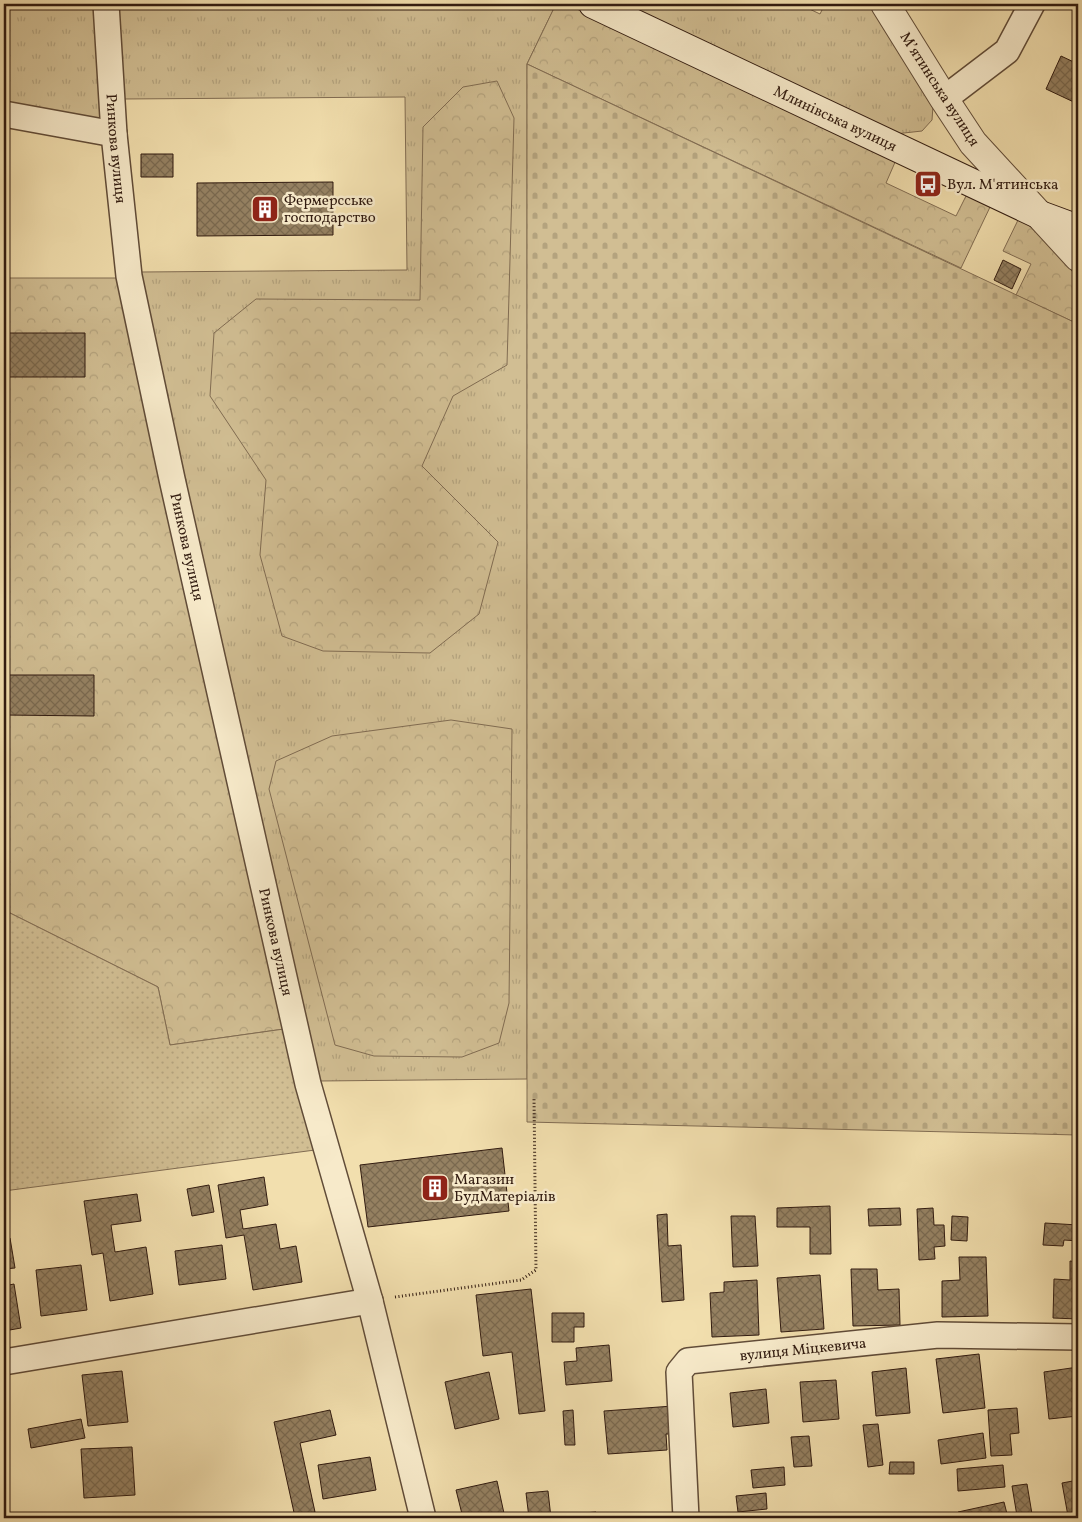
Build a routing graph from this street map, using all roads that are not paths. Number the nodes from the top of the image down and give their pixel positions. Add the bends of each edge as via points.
1 (106, 4) edge
2 (593, 4) edge
3 (886, 4) edge
4 (1032, 4) edge
5 (944, 99) junction
6 (4, 114) edge
7 (114, 134) junction
8 (1040, 215) junction
9 (1078, 229) edge
10 (1078, 257) edge
11 (370, 1301) junction
12 (1078, 1337) edge
13 (4, 1362) edge
14 (423, 1518) edge
15 (686, 1518) edge

1 - 7 street, Ринкова вулиця
2 - 8 main road, Млинівська вулиця
3 - 5 main road, Мʼятинська вулиця
4 - 5 street via 1007,50
5 - 8 main road, Мʼятинська вулиця via 973,142
6 - 7 street
7 - 11 street, Ринкова вулиця via 129,276 308,1084
8 - 9 main road, Млинівська вулиця
8 - 10 main road, Мʼятинська вулиця
11 - 13 street
11 - 14 street, Ринкова вулиця
12 - 15 street, вулиця Міцкевича via 938,1336 688,1361 679,1372

